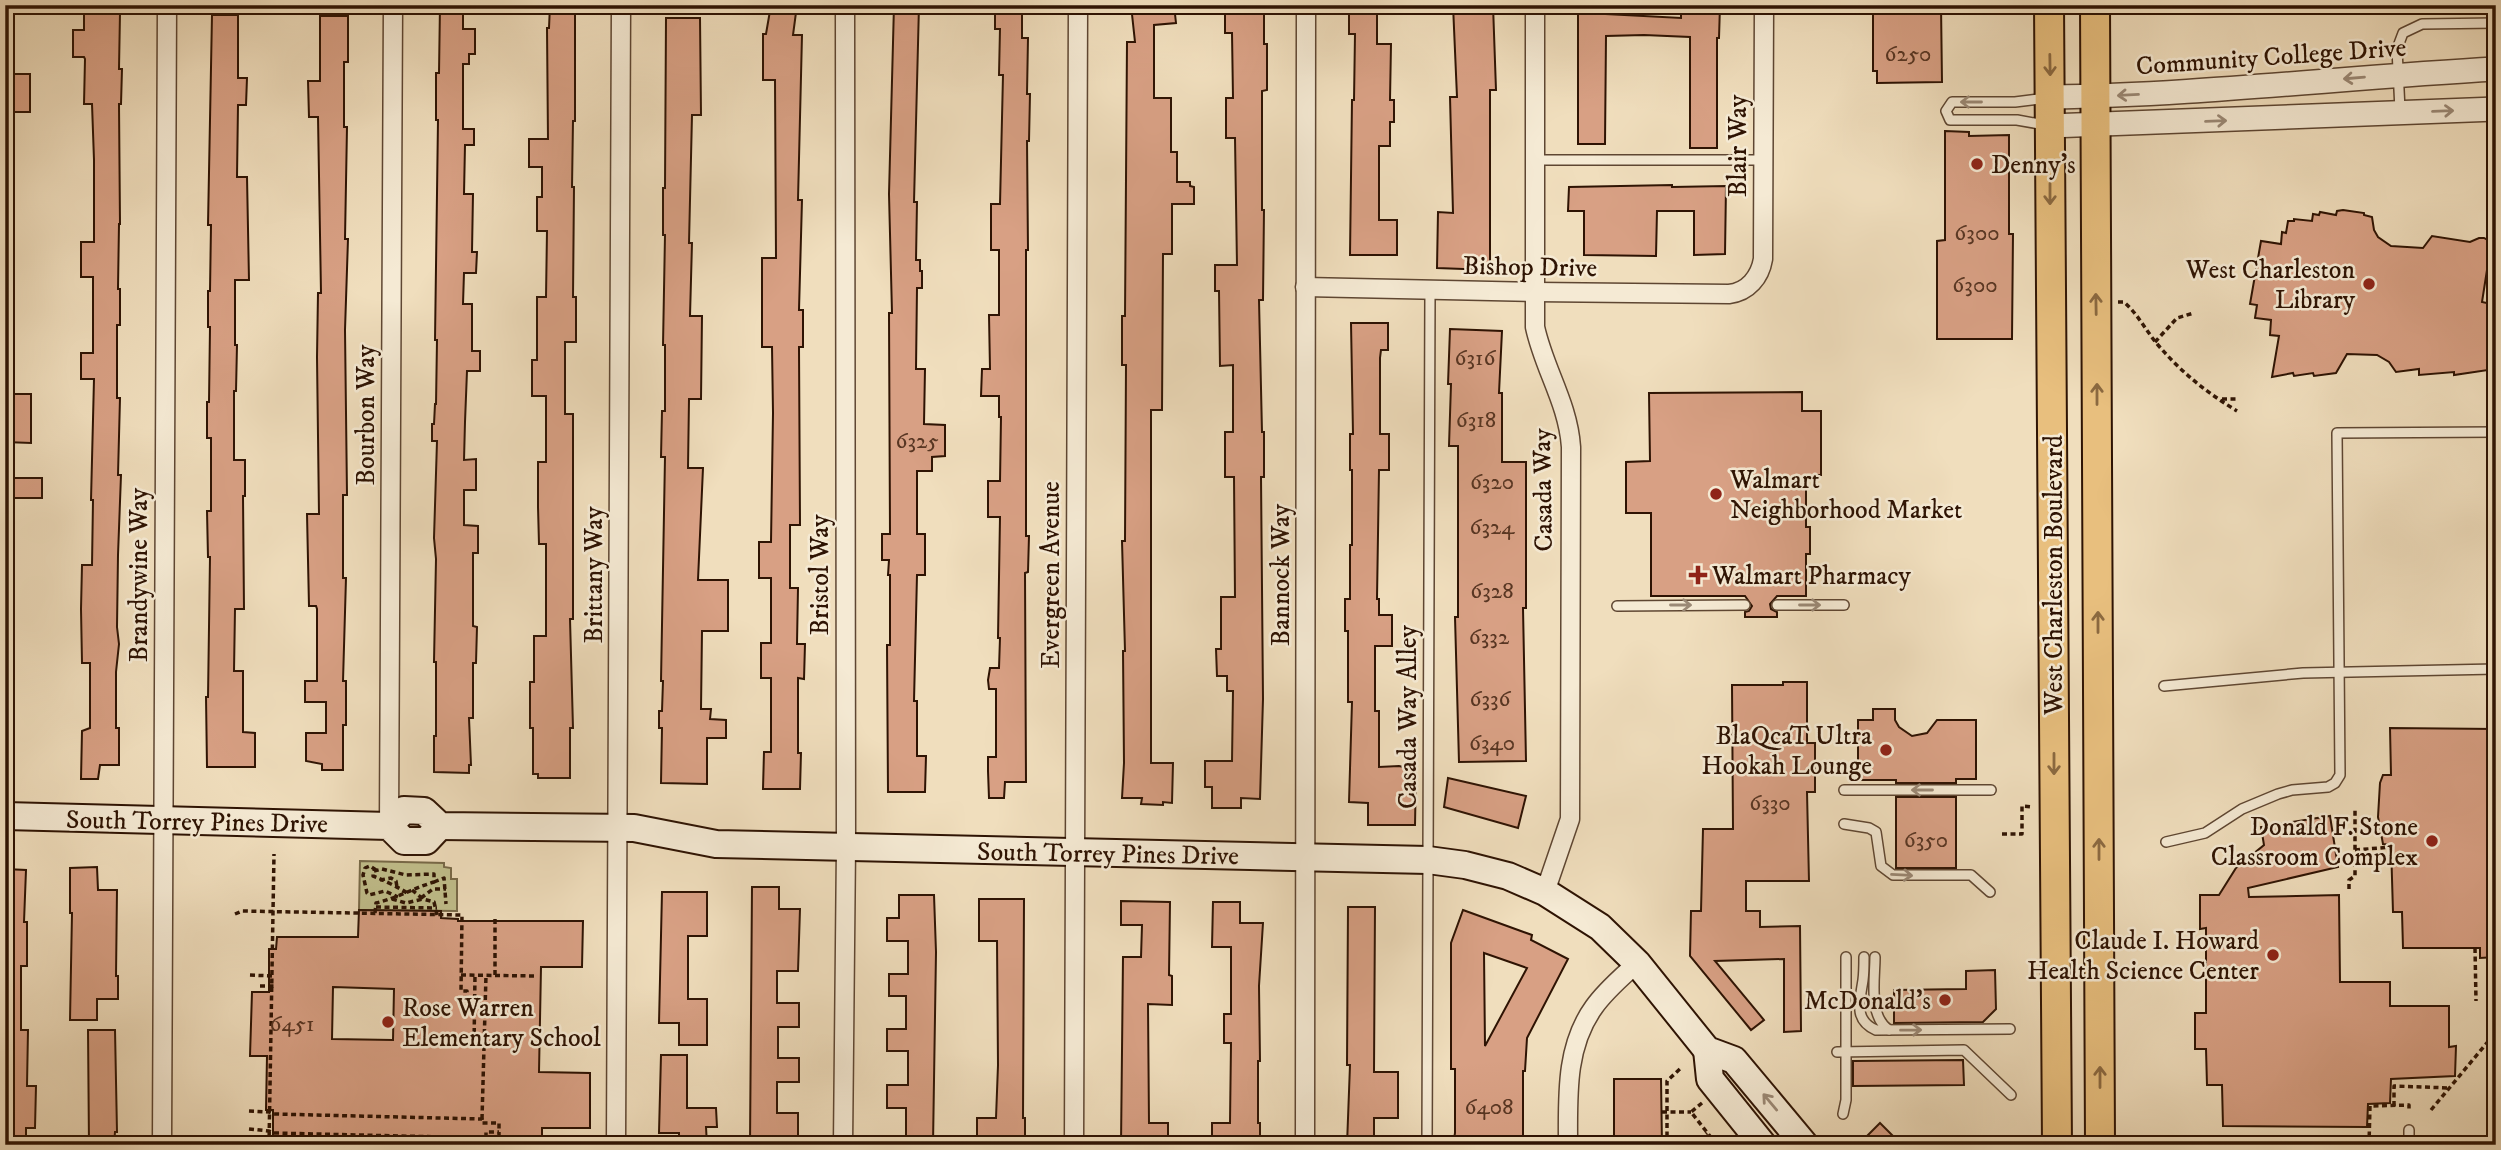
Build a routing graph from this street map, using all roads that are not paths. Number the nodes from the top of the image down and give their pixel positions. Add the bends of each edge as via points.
1 (166, 5) edge
2 (393, 5) edge
3 (621, 5) edge
4 (845, 5) edge
5 (1077, 5) edge
6 (1306, 5) edge
7 (1535, 5) edge
8 (1764, 5) edge
9 (2049, 5) edge
10 (2095, 5) edge
11 (2496, 23) edge
12 (2496, 69) edge
13 (2399, 74) junction
14 (2050, 97) junction
15 (2096, 97) junction
16 (2496, 109) edge
17 (2401, 113) junction
18 (2096, 125) junction
19 (2050, 126) junction
20 (1535, 160) junction
21 (1764, 160) junction
22 (1751, 283) joint
23 (1305, 287) junction
24 (1430, 290) junction
25 (1535, 292) junction
26 (2496, 432) edge
27 (1745, 605) dead end
28 (1777, 605) dead end
29 (1843, 605) dead end
30 (1618, 606) dead end
31 (2496, 669) edge
32 (2338, 672) junction
33 (2164, 686) dead end
34 (1843, 790) dead end
35 (1991, 790) dead end
36 (5, 816) edge
37 (163, 820) junction
38 (1843, 824) dead end
39 (389, 825) junction
40 (619, 827) junction
41 (2166, 842) dead end
42 (846, 846) junction
43 (1076, 852) junction
44 (1307, 857) junction
45 (1428, 860) junction
46 (1545, 892) junction
47 (1990, 892) dead end
48 (1846, 957) dead end
49 (1864, 957) dead end
50 (1875, 957) dead end
51 (1637, 964) junction
52 (2010, 1029) dead end
53 (1889, 1030) junction
54 (1707, 1050) junction
55 (1842, 1051) junction
56 (2011, 1095) dead end
57 (1716, 1099) junction
58 (1843, 1114) dead end
59 (2409, 1130) dead end
60 (162, 1145) edge
61 (616, 1145) edge
62 (843, 1145) edge
63 (1074, 1145) edge
64 (1305, 1145) edge
65 (1427, 1145) edge
66 (1568, 1145) edge
67 (1763, 1145) edge
68 (1782, 1145) edge
69 (1805, 1145) edge
70 (2057, 1145) edge
71 (2100, 1145) edge
72 (2409, 1145) edge

1 - 37 street, Brandywine Way
2 - 39 street, Bourbon Way
3 - 40 street, Brittany Way
4 - 42 street, Bristol Way
5 - 43 street, Evergreen Avenue
6 - 23 street, Bannock Way
7 - 20 street, Casada Way
8 - 21 street, Blair Way
9 -> 14 main road, West Charleston Boulevard
10 - 15 main road, West Charleston Boulevard
11 - 13 lane via 2422,24 2403,33 2397,49
12 - 13 street, Community College Drive
13 -> 15 street, Community College Drive
13 - 17 lane
14 - 15 street, Community College Drive
14 - 19 main road, West Charleston Boulevard
14 -> 19 lane via 1952,102 1946,111 1950,120 2017,120
15 - 18 main road, West Charleston Boulevard
17 -> 16 street
18 -> 17 street
18 - 19 street
71 -> 18 main road, West Charleston Boulevard
19 -> 70 main road, West Charleston Boulevard
20 - 21 lane
20 - 25 street, Casada Way
21 - 22 street, Blair Way via 1763,259
22 - 25 street, Bishop Drive via 1729,293
23 - 24 street, Bishop Drive
23 - 44 street, Bannock Way
24 - 25 street, Bishop Drive
24 - 45 lane, Casada Way Alley
25 - 46 street, Casada Way via 1539,345 1566,409 1571,447 1570,819
26 - 32 lane via 2337,433
30 -> 27 lane
28 -> 29 lane
31 - 32 lane
32 - 33 lane
32 - 41 lane via 2341,766 2335,783 2278,794 2242,809 2205,833
35 -> 34 lane
36 - 37 main road, South Torrey Pines Drive
37 - 39 main road, South Torrey Pines Drive
37 - 60 street, Brandywine Way
38 -> 47 lane via 1876,832 1881,866 1893,876 1970,875
39 - 40 main road, South Torrey Pines Drive via 404,810 424,811 440,825
40 - 42 main road, South Torrey Pines Drive via 716,844
40 - 61 street, Brittany Way
42 - 43 main road, South Torrey Pines Drive
42 - 62 street, Bristol Way
43 - 44 main road, South Torrey Pines Drive
43 - 63 street, Evergreen Avenue
44 - 45 main road, South Torrey Pines Drive
44 - 64 street, Bannock Way
45 - 46 main road, South Torrey Pines Drive via 1508,876
45 - 65 lane, Casada Way Alley
46 - 51 main road, South Torrey Pines Drive via 1600,927
48 - 55 lane
49 - 53 lane via 1859,1005 1863,1023
50 - 53 lane via 1876,1010
51 - 54 main road, South Torrey Pines Drive
51 - 66 street via 1610,988 1580,1031 1570,1069
53 -> 52 lane
54 - 57 main road, South Torrey Pines Drive
69 -> 54 main road, South Torrey Pines Drive via 1734,1060
55 - 56 lane via 1964,1051
55 - 58 lane
57 - 67 main road, South Torrey Pines Drive
57 - 68 main road
59 - 72 lane

